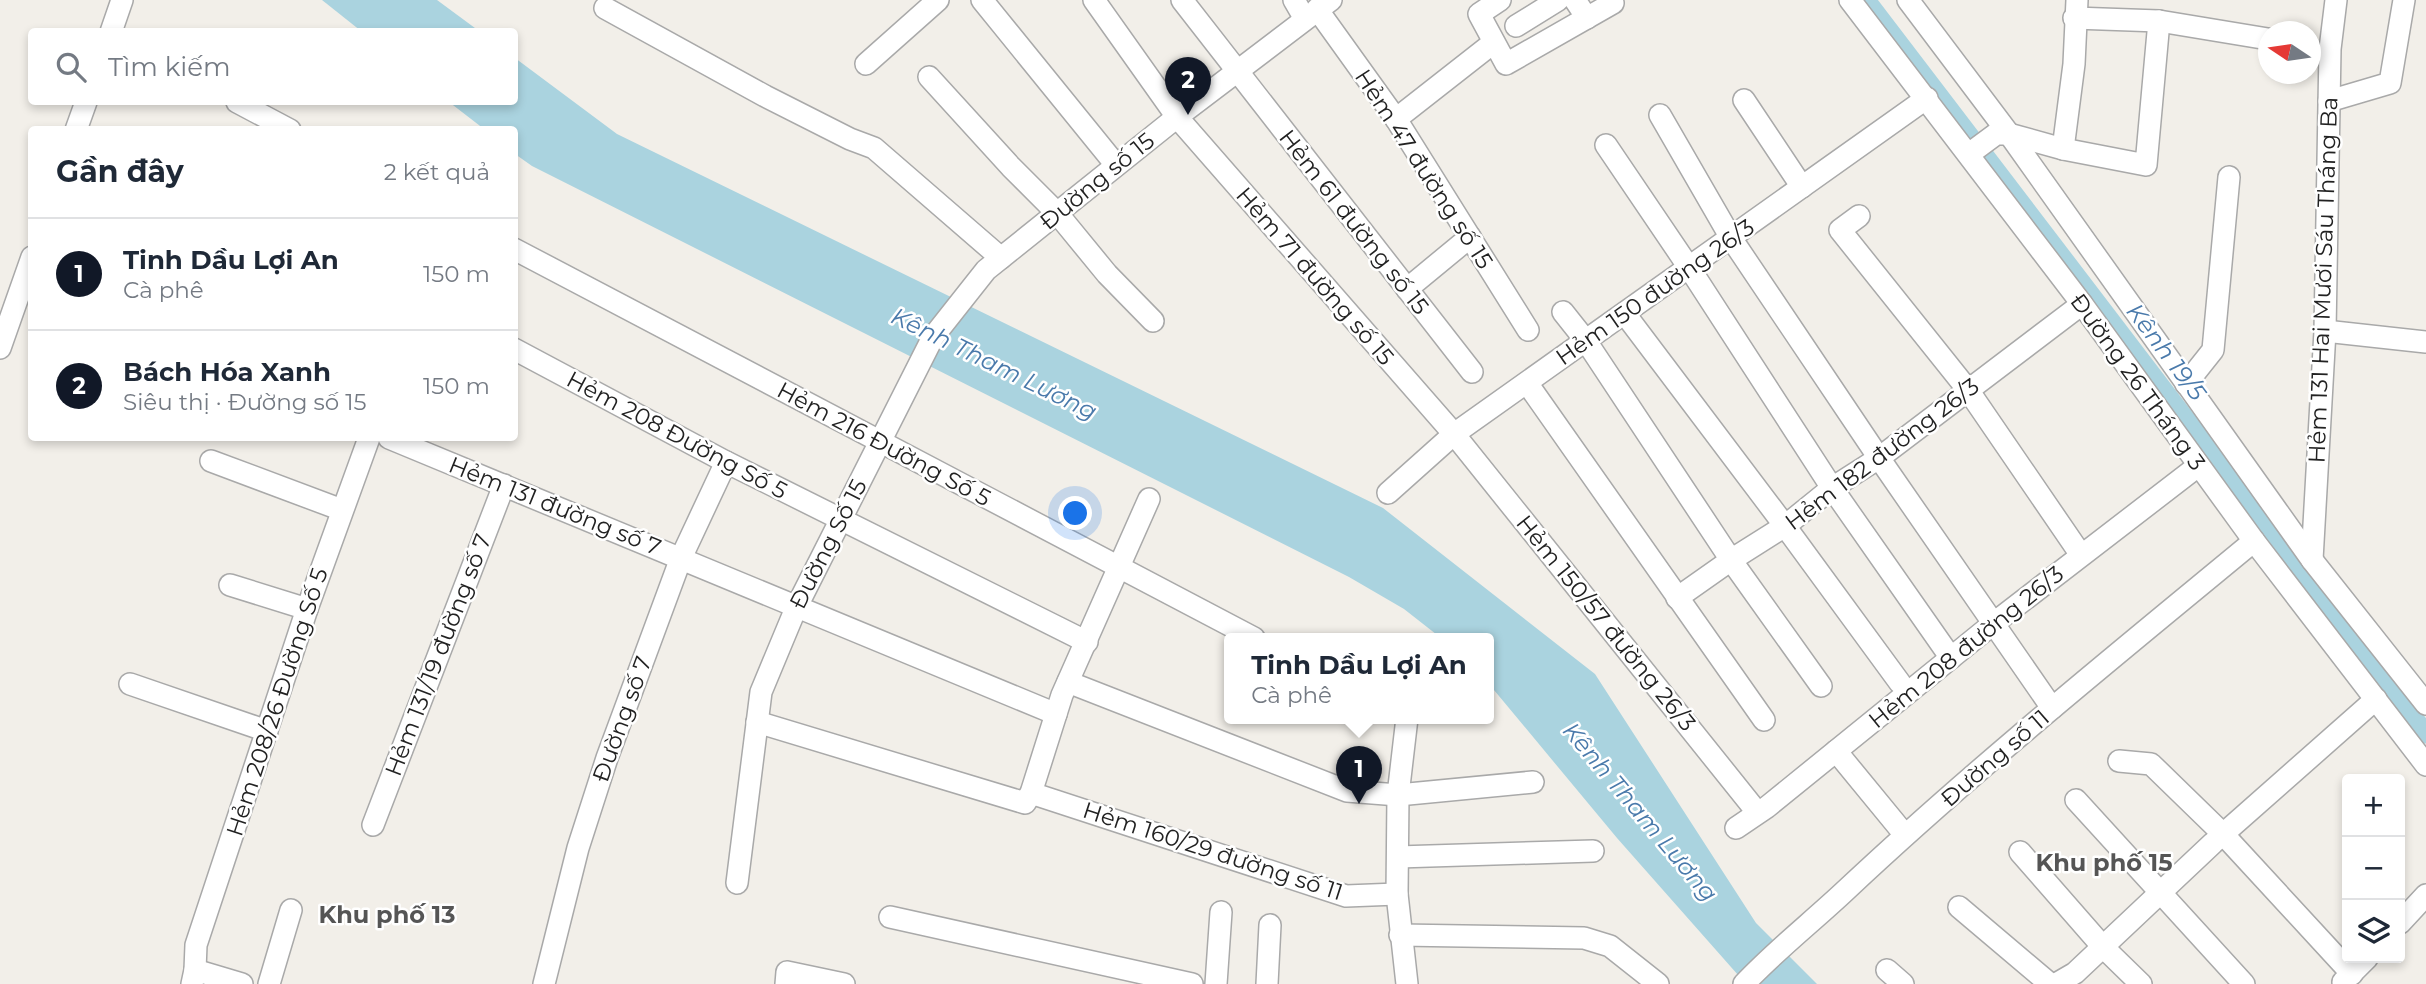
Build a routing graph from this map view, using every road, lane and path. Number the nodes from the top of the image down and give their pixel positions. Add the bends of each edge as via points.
1 (122, 0) edge
2 (938, 0) edge
3 (982, 0) edge
4 (1094, 0) edge
5 (1182, 0) edge
6 (1294, 0) edge
7 (1500, 0) edge
8 (1558, 0) edge
9 (1611, 0) edge
10 (1850, 0) edge
11 (1908, 0) edge
12 (2336, 0) edge
13 (2404, 0) edge
14 (1318, 9) edge
15 (1581, 9) edge
16 (2076, 9) edge
17 (604, 10) edge
18 (2159, 21) junction
19 (1516, 26) dead end
20 (112, 28) edge
21 (2258, 37) edge
22 (1493, 43) junction
23 (2321, 44) edge
24 (2321, 53) edge
25 (866, 64) dead end
26 (1236, 71) junction
27 (929, 77) dead end
28 (1927, 98) junction
29 (1744, 100) dead end
30 (2329, 102) junction
31 (85, 105) edge
32 (243, 105) edge
33 (1660, 115) dead end
34 (1177, 117) junction
35 (1395, 119) junction
36 (79, 126) edge
37 (282, 126) edge
38 (2002, 134) junction
39 (1606, 145) dead end
40 (2063, 149) junction
41 (1973, 151) junction
42 (1116, 165) junction
43 (2229, 177) dead end
44 (1802, 187) junction
45 (1057, 213) junction
46 (1859, 216) dead end
47 (1470, 237) junction
48 (1731, 238) junction
49 (518, 251) edge
50 (1001, 258) junction
51 (28, 268) edge
52 (1690, 269) junction
53 (1407, 289) junction
54 (969, 292) joint
55 (2082, 304) junction
56 (1563, 312) dead end
57 (1625, 314) junction
58 (1153, 321) dead end
59 (1528, 330) dead end
60 (2325, 331) junction
61 (1586, 341) junction
62 (2426, 342) edge
63 (0, 348) edge
64 (518, 351) edge
65 (1472, 372) dead end
66 (1527, 383) junction
67 (2186, 384) junction
68 (1968, 390) junction
69 (1454, 434) junction
70 (368, 441) edge
71 (396, 441) edge
72 (880, 442) junction
73 (1879, 458) junction
74 (211, 461) dead end
75 (726, 463) junction
76 (2198, 466) junction
77 (504, 485) junction
78 (1832, 488) junction
79 (1388, 493) dead end
80 (1150, 499) dead end
81 (342, 510) junction
82 (840, 519) junction
83 (1786, 526) junction
84 (2253, 541) junction
85 (2081, 555) junction
86 (681, 558) junction
87 (1731, 560) junction
88 (2312, 560) junction
89 (1118, 568) junction
90 (230, 585) dead end
91 (1677, 598) junction
92 (796, 608) junction
93 (307, 609) junction
94 (1994, 623) junction
95 (1244, 633) edge
96 (1087, 642) junction
97 (1951, 658) junction
98 (1068, 682) junction
99 (1900, 683) dead end
100 (130, 684) dead end
101 (1821, 686) dead end
102 (2424, 698) edge
103 (2376, 699) junction
104 (2052, 708) junction
105 (1056, 714) junction
106 (1764, 720) dead end
107 (757, 722) junction
108 (1406, 724) edge
109 (267, 731) junction
110 (1836, 751) junction
111 (2119, 761) dead end
112 (2426, 765) edge
113 (1533, 782) dead end
114 (1398, 795) junction
115 (1028, 798) junction
116 (2076, 800) dead end
117 (1757, 812) junction
118 (373, 825) dead end
119 (1736, 828) dead end
120 (2223, 834) junction
121 (1905, 835) junction
122 (1593, 850) dead end
123 (2020, 852) dead end
124 (1398, 857) junction
125 (737, 883) dead end
126 (2160, 893) junction
127 (1397, 894) junction
128 (2426, 895) edge
129 (1959, 907) dead end
130 (291, 910) dead end
131 (1221, 912) dead end
132 (890, 917) dead end
133 (2405, 918) edge
134 (1270, 925) dead end
135 (1400, 935) junction
136 (2103, 947) junction
137 (2362, 963) edge
138 (194, 977) edge
139 (2347, 979) edge
140 (242, 984) edge
141 (269, 984) edge
142 (544, 984) edge
143 (786, 984) edge
144 (844, 984) edge
145 (1192, 984) edge
146 (1216, 984) edge
147 (1267, 984) edge
148 (1407, 984) edge
149 (1658, 984) edge
150 (1744, 984) edge
151 (2050, 984) edge
152 (2056, 984) edge
153 (2141, 984) edge
154 (2244, 984) edge

1 - 20 street
2 - 25 street
3 - 42 street
4 - 34 street, Hẻm 71 đường số 15
5 - 26 street, Hẻm 61 đường số 15
6 - 14 street, Hẻm 47 đường số 15
7 - 22 street via 1479,14
8 - 19 street
9 - 15 street via 1613,3
10 - 28 street, Đường 26 Tháng 3
11 - 38 street, Đường 26 Tháng 3
12 - 23 street, Hẻm 131 Hai Mươi Sáu Tháng Ba
13 - 30 street via 2390,83
14 - 26 street, Đường số 15
14 - 35 street, Hẻm 47 đường số 15
15 - 22 street via 1506,64
16 - 18 street
16 - 40 street
17 - 50 street via 874,148
18 - 21 street
18 - 40 street via 2146,165
22 - 35 street
24 - 30 street, Hẻm 131 Hai Mươi Sáu Tháng Ba
26 - 34 street, Đường số 15
26 - 53 street, Hẻm 61 đường số 15
27 - 45 street
28 - 41 street, Đường 26 Tháng 3
28 - 44 street, Hẻm 150 đường 26/3
29 - 44 street
30 - 60 street, Hẻm 131 Hai Mươi Sáu Tháng Ba
31 - 36 street
32 - 37 street
33 - 48 street
34 - 42 street, Đường số 15
34 - 69 street, Hẻm 71 đường số 15
35 - 47 street, Hẻm 47 đường số 15
38 - 40 street
38 - 41 street
38 - 67 street, Đường 26 Tháng 3
39 - 52 street
41 - 55 street, Đường 26 Tháng 3
42 - 45 street, Đường số 15
43 - 67 street via 2213,350
44 - 48 street, Hẻm 150 đường 26/3
45 - 50 street, Đường số 15
45 - 58 street
46 - 68 street via 1840,230
47 - 53 street
47 - 59 street, Hẻm 47 đường số 15
48 - 52 street, Hẻm 150 đường 26/3
48 - 73 street
49 - 72 street, Hẻm 216 Đường Số 5
50 - 54 street, Đường số 15
51 - 63 street
52 - 57 street, Hẻm 150 đường 26/3
52 - 78 street
53 - 65 street, Hẻm 61 đường số 15
54 - 72 street, Đường Số 15 via 933,337
55 - 68 street, Hẻm 182 đường 26/3
55 - 76 street, Đường 26 Tháng 3
56 - 61 street
57 - 61 street, Hẻm 150 đường 26/3
57 - 83 street
60 - 62 street
60 - 88 street, Hẻm 131 Hai Mươi Sáu Tháng Ba
61 - 66 street, Hẻm 150 đường 26/3
61 - 87 street
64 - 75 street, Hẻm 208 Đường Số 5
66 - 69 street, Hẻm 150 đường 26/3
66 - 91 street
67 - 88 street, Đường 26 Tháng 3
68 - 73 street, Hẻm 182 đường 26/3
68 - 85 street
69 - 79 street, Hẻm 150 đường 26/3
69 - 117 street, Hẻm 150/57 đường 26/3
70 - 81 street, Hẻm 208/26 Đường Số 5
71 - 77 street, Hẻm 131 đường số 7
72 - 82 street, Đường Số 15
72 - 89 street, Hẻm 216 Đường Số 5
73 - 78 street, Hẻm 182 đường 26/3
73 - 94 street
74 - 81 street
75 - 82 street, Hẻm 208 Đường Số 5
75 - 86 street, Đường số 7
76 - 84 street, Đường 26 Tháng 3
76 - 85 street, Hẻm 208 đường 26/3
77 - 86 street, Hẻm 131 đường số 7
77 - 118 street, Hẻm 131/19 đường số 7
78 - 83 street, Hẻm 182 đường 26/3
78 - 97 street
80 - 89 street
81 - 93 street, Hẻm 208/26 Đường Số 5
82 - 92 street, Đường Số 15
82 - 96 street, Hẻm 208 Đường Số 5
83 - 87 street, Hẻm 182 đường 26/3
83 - 99 street
84 - 103 street, Đường 26 Tháng 3
84 - 104 street, Đường số 11
85 - 94 street, Hẻm 208 đường 26/3
86 - 92 street, Hẻm 131 đường số 7
86 - 142 street, Đường số 7 via 592,802
87 - 91 street, Hẻm 182 đường 26/3
87 - 101 street
88 - 102 street, Đường 26 Tháng 3
89 - 95 street, Hẻm 216 Đường Số 5
89 - 96 street
90 - 93 street
91 - 106 street
92 - 105 street, Hẻm 131 đường số 7
92 - 107 street, Đường Số 15 via 761,692
93 - 109 street, Hẻm 208/26 Đường Số 5
94 - 97 street, Hẻm 208 đường 26/3
94 - 104 street
96 - 98 street
97 - 110 street, Hẻm 208 đường 26/3
98 - 105 street
98 - 114 street via 1347,791
100 - 109 street
103 - 112 street, Đường 26 Tháng 3
103 - 120 street
104 - 121 street, Đường số 11
105 - 115 street
107 - 115 street, Hẻm 160/29 đường số 11
107 - 125 street
108 - 114 street
109 - 138 street, Hẻm 208/26 Đường Số 5 via 196,946
110 - 117 street, Hẻm 208 đường 26/3
110 - 121 street
111 - 120 street via 2151,764
113 - 114 street
114 - 124 street
115 - 127 street, Hẻm 160/29 đường số 11 via 1346,896
116 - 126 street
117 - 119 street, Hẻm 208 đường 26/3
120 - 126 street
120 - 139 street
121 - 150 street, Đường số 11
122 - 124 street
123 - 136 street
124 - 127 street
126 - 136 street
126 - 154 street
127 - 135 street
128 - 133 street
129 - 151 street
130 - 141 street
131 - 146 street
132 - 145 street
134 - 147 street
135 - 148 street
135 - 149 street via 1584,938 1610,946
136 - 152 street
136 - 153 street
137 - 139 street
138 - 140 street
143 - 144 street via 787,972

